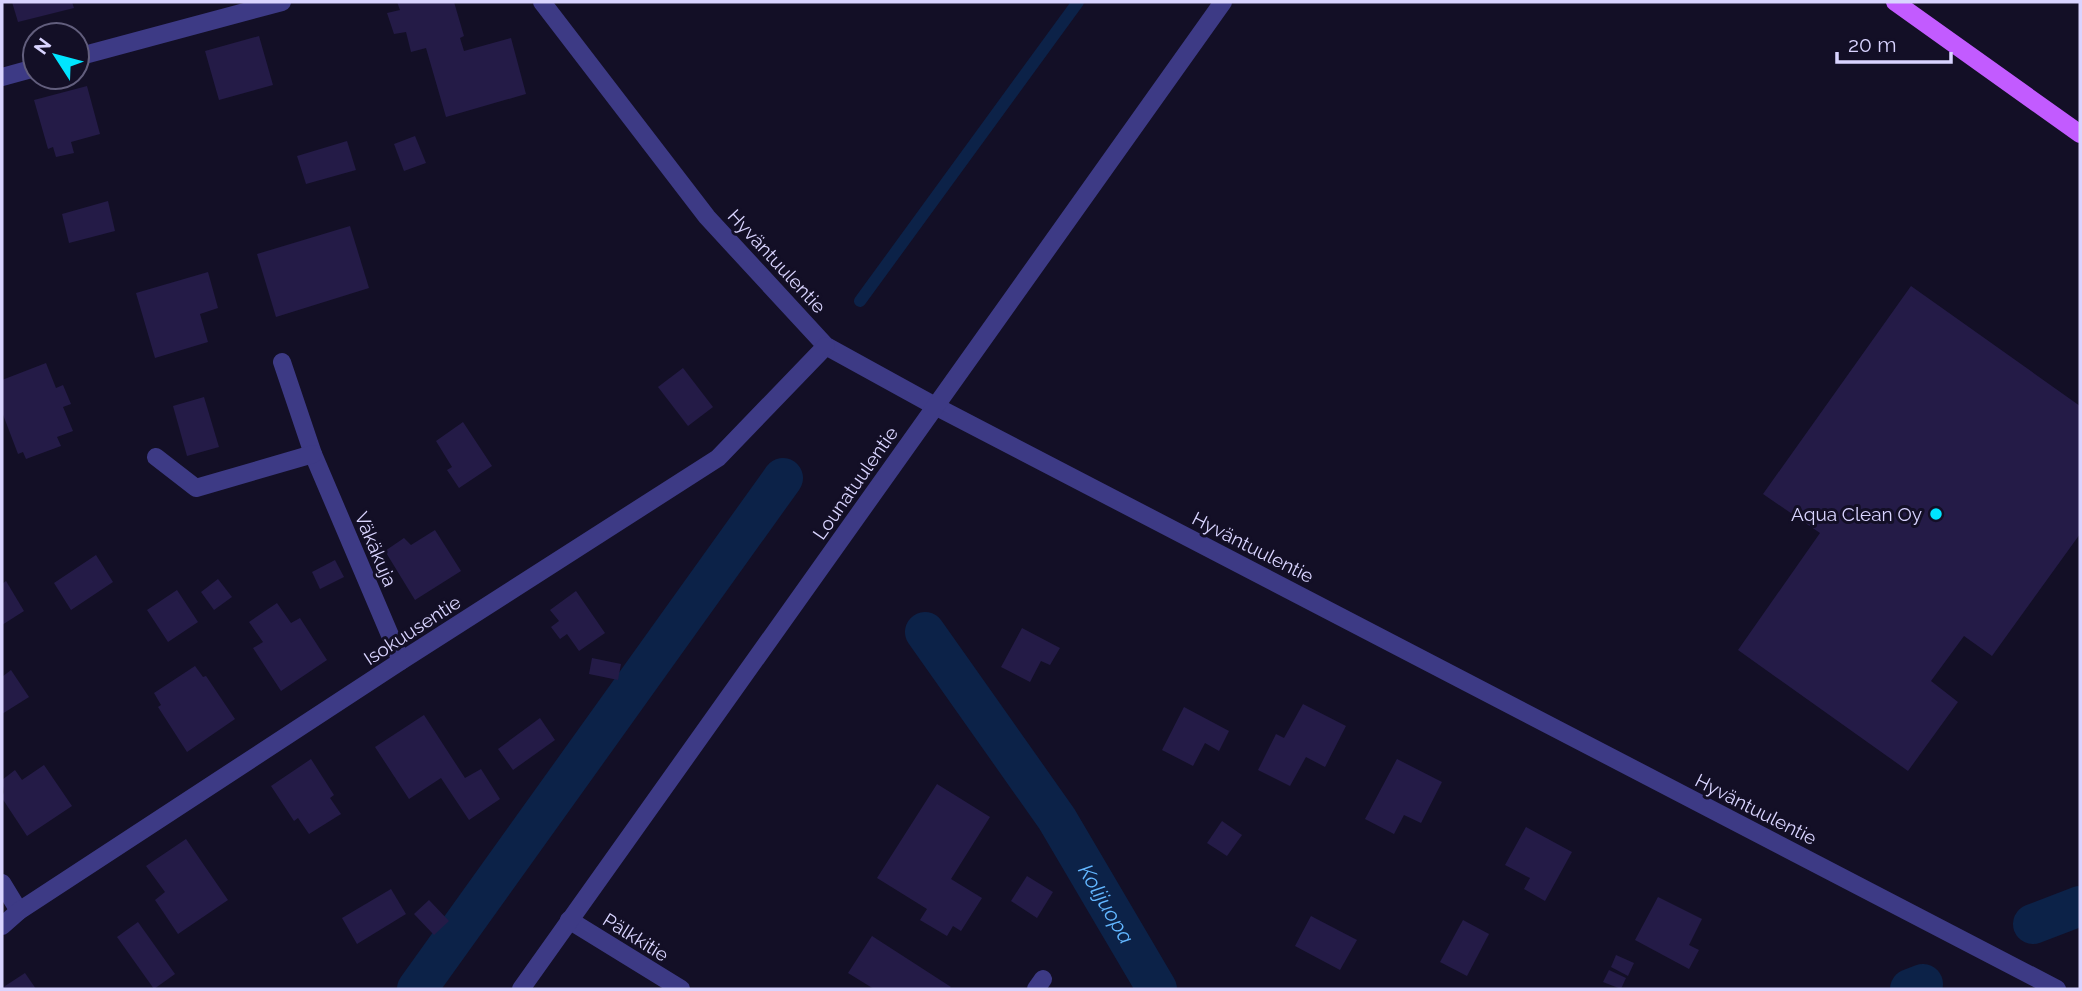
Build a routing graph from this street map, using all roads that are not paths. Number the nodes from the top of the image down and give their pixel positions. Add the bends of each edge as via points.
1 (282, 2) edge
2 (542, 2) edge
3 (1223, 2) edge
4 (1895, 2) edge
5 (91, 53) edge
6 (21, 72) edge
7 (2, 77) edge
8 (2080, 134) edge
9 (826, 346) junction
10 (282, 362) dead end
11 (935, 406) junction
12 (313, 454) junction
13 (156, 457) dead end
14 (401, 661) junction
15 (2, 883) edge
16 (19, 911) junction
17 (569, 920) junction
18 (2, 926) edge
19 (521, 989) edge
20 (681, 989) edge
21 (2057, 989) edge

1 - 5 street
2 - 9 street, Hyväntuulentie via 707,217
3 - 11 street, Lounatuulentie
4 - 8 main road
6 - 7 street
9 - 11 street, Hyväntuulentie
9 - 14 street, Isokuusentie via 718,458
10 - 12 street, Väkäkuja
11 - 17 street, Lounatuulentie
11 - 21 street, Hyväntuulentie
12 - 13 street via 196,488
12 - 14 street, Väkäkuja
14 - 16 street, Isokuusentie
15 - 16 street
16 - 18 street, Isokuusentie
17 - 19 street, Lounatuulentie
17 - 20 street, Pälkkitie

